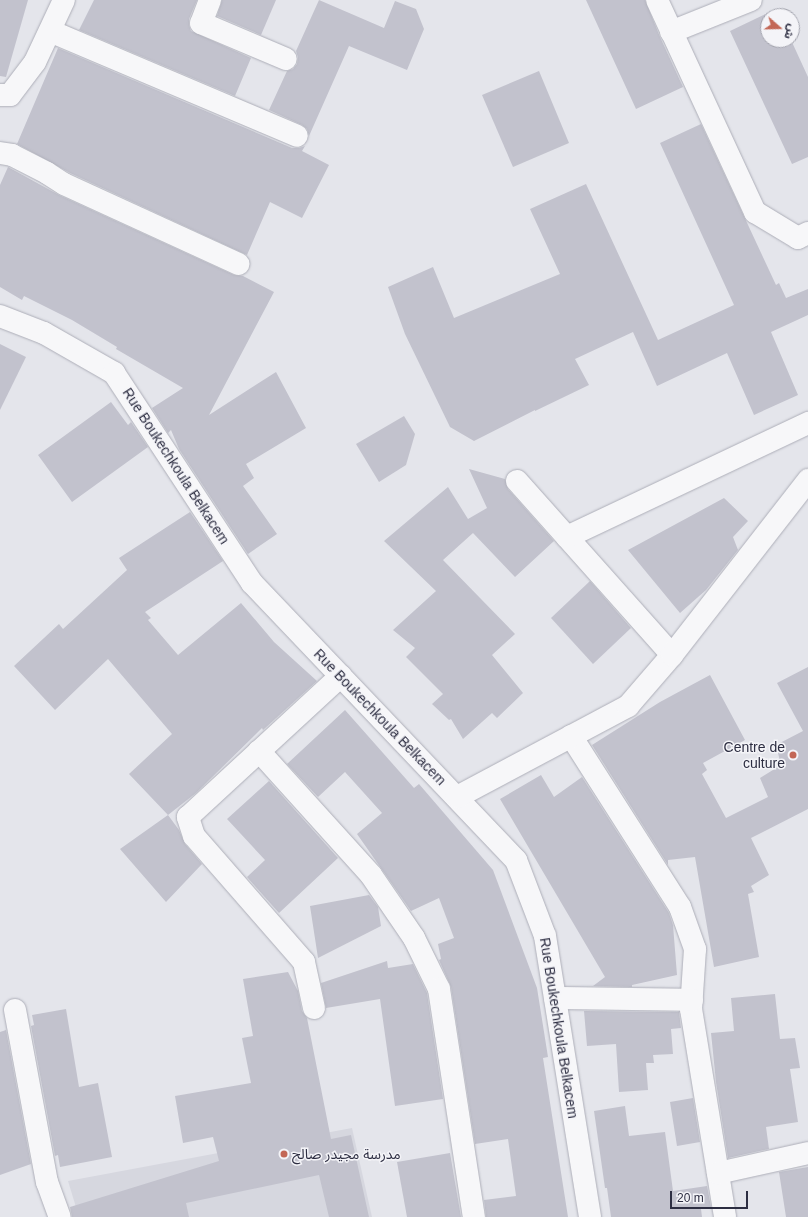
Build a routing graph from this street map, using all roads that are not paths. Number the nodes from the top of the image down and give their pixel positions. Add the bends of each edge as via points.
1 (64, 0) edge
2 (210, 0) edge
3 (657, 0) edge
4 (751, 0) edge
5 (50, 31) junction
6 (672, 32) junction
7 (286, 59) dead end
8 (0, 95) edge
9 (297, 136) dead end
10 (0, 153) edge
11 (808, 232) edge
12 (239, 264) dead end
13 (0, 316) edge
14 (808, 423) edge
15 (517, 481) dead end
16 (805, 494) edge
17 (567, 537) junction
18 (672, 655) junction
19 (341, 676) junction
20 (571, 736) junction
21 (259, 752) junction
22 (456, 797) junction
23 (555, 998) junction
24 (692, 1000) junction
25 (314, 1008) dead end
26 (15, 1010) dead end
27 (808, 1153) edge
28 (718, 1173) junction
29 (60, 1217) edge
30 (474, 1217) edge
31 (590, 1217) edge
32 (725, 1217) edge

1 - 5 street
2 - 7 street via 201,23
3 - 6 street
4 - 6 street
5 - 8 street via 35,62 10,95
5 - 9 street
6 - 11 street via 755,212 798,238
10 - 12 street via 12,155 64,184
13 - 19 street, Rue Boukechkoula Belkacem via 44,333 114,373 252,583
14 - 17 street
15 - 17 street
16 - 18 street
17 - 18 street
18 - 20 street via 628,706
19 - 21 street
19 - 22 street, Rue Boukechkoula Belkacem
20 - 22 street
20 - 24 street via 680,908 695,949
21 - 25 street via 188,817 194,836 304,962
21 - 30 street via 371,875 414,938 439,989
22 - 23 street, Rue Boukechkoula Belkacem via 516,860 545,936
23 - 24 street
23 - 31 street, Rue Boukechkoula Belkacem
24 - 28 street via 691,1009
26 - 29 street via 47,1182
27 - 28 street
28 - 32 street

